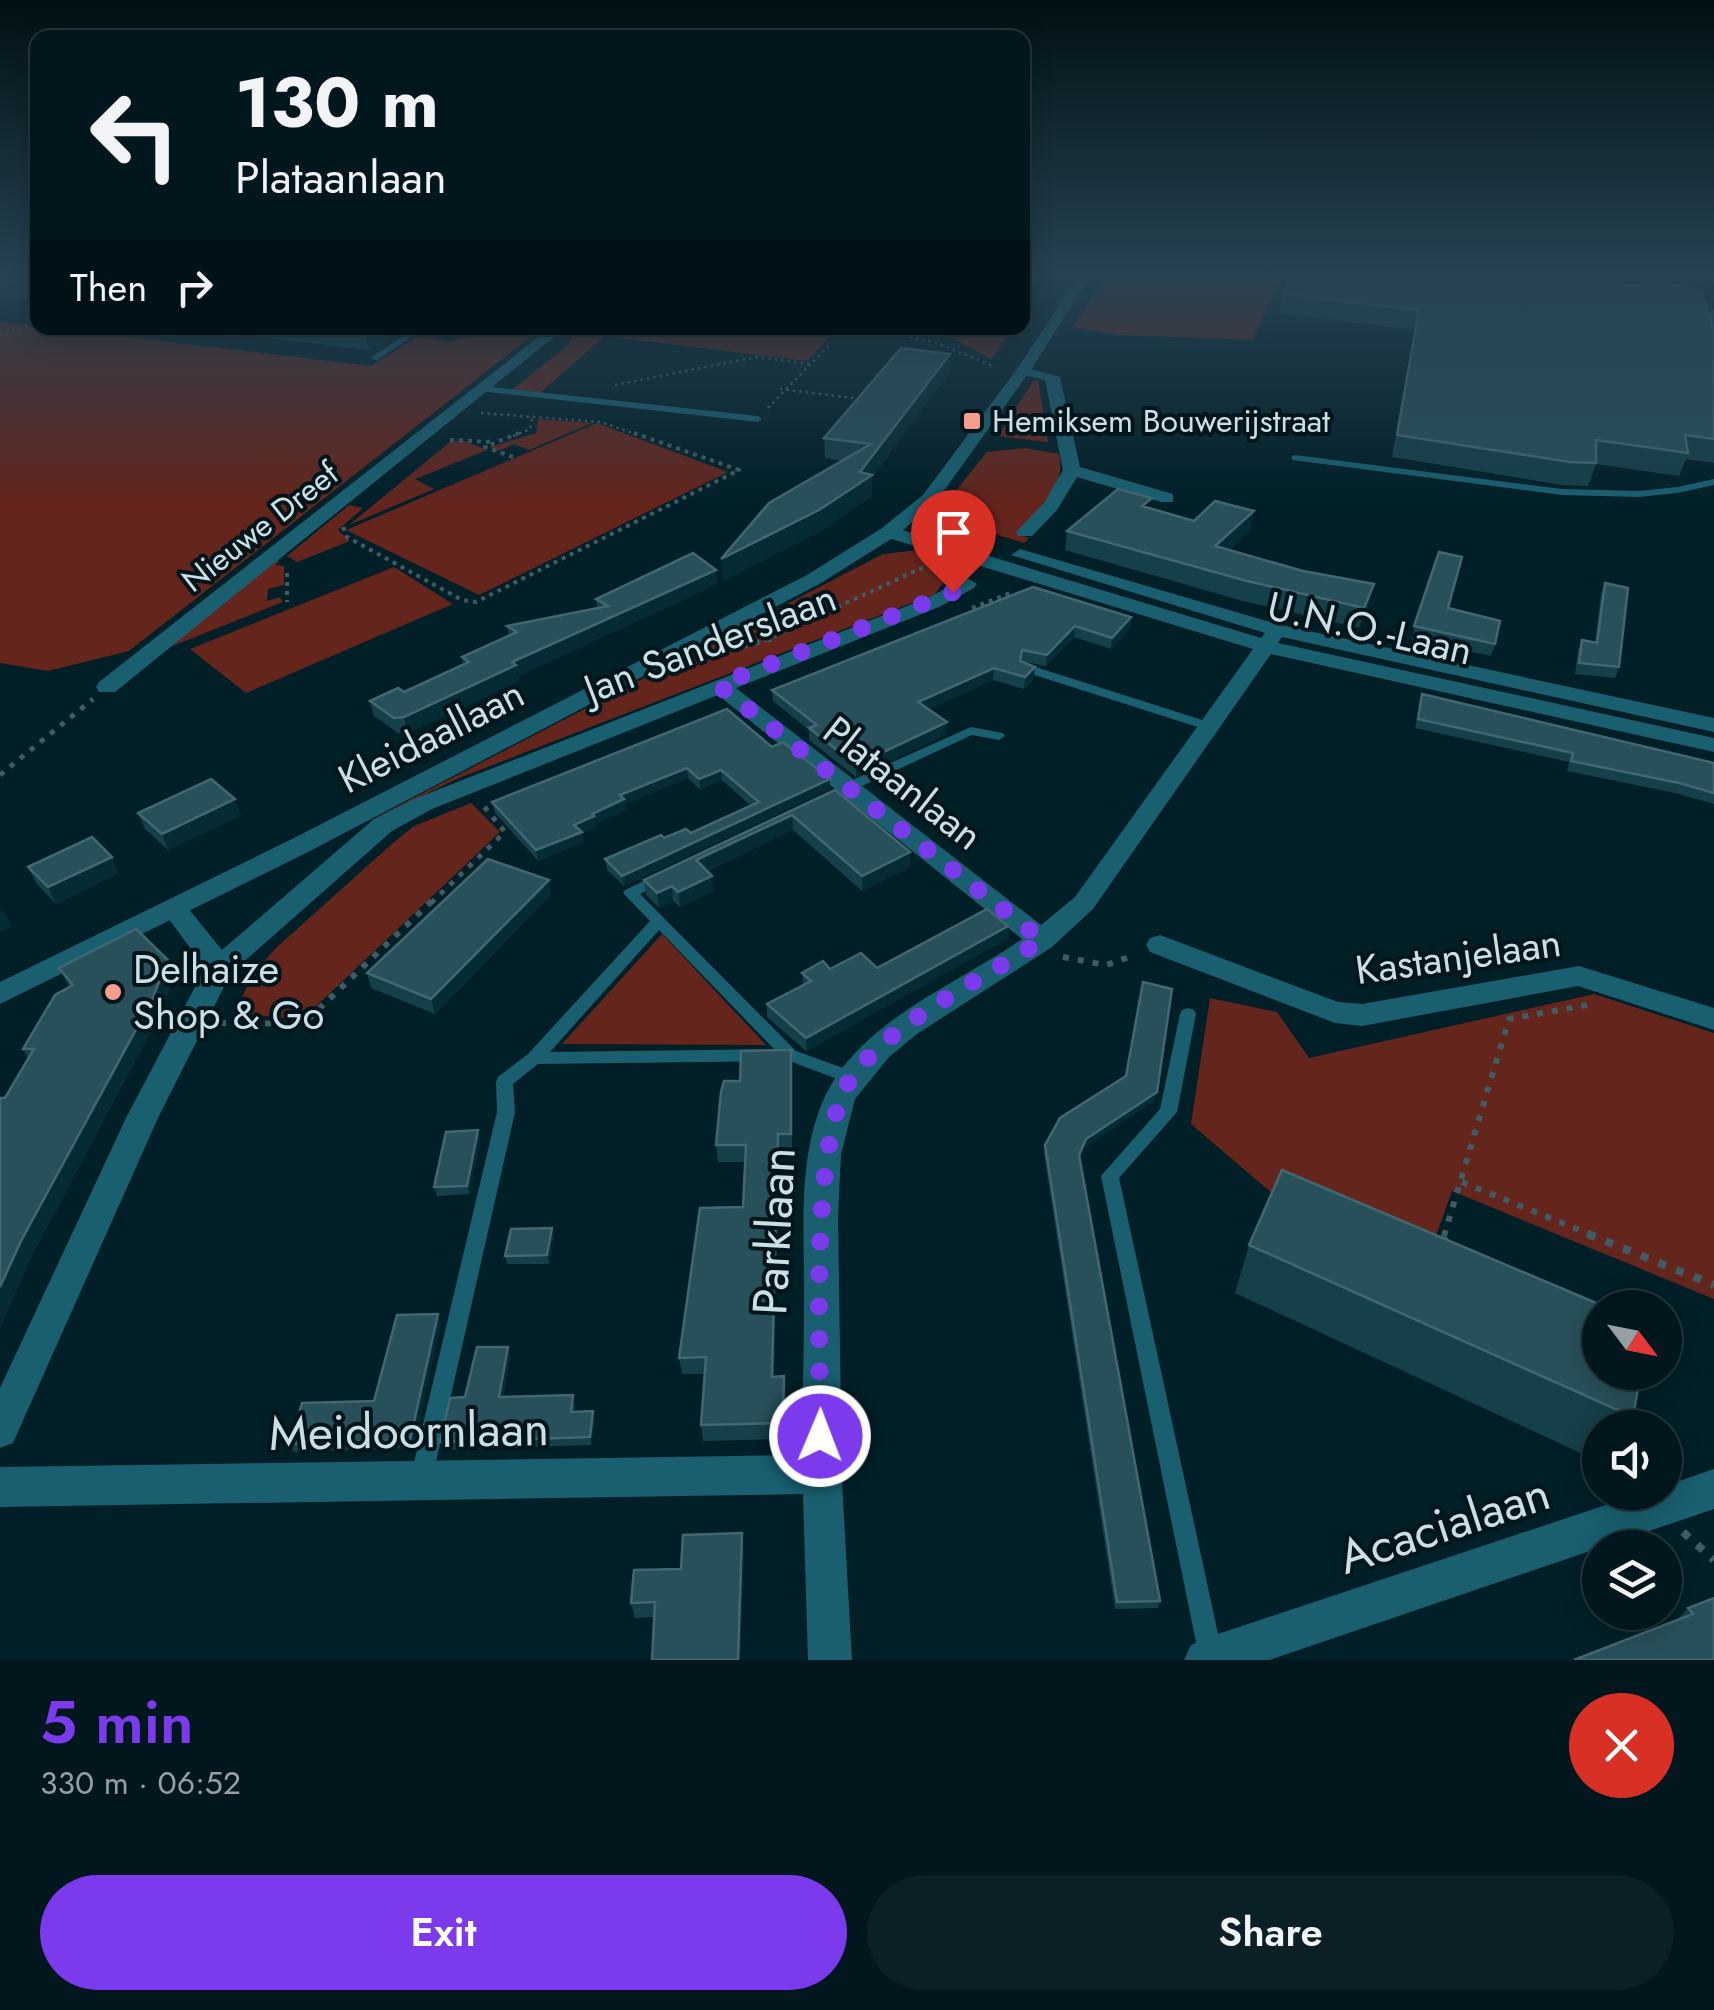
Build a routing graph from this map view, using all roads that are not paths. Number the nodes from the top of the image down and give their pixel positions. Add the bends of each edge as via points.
1 (384, 351) edge
2 (529, 351) edge
3 (1036, 351) edge
4 (374, 358) dead end
5 (1023, 371) junction
6 (482, 389) junction
7 (758, 419) road end
8 (1296, 458) dead end
9 (1072, 470) junction
10 (1714, 482) edge
11 (1167, 498) dead end
12 (897, 527) junction
13 (1025, 532) dead end
14 (966, 584) dead end
15 (1273, 638) junction
16 (1026, 668) edge
17 (718, 685) junction
18 (106, 687) road end
19 (1714, 725) edge
20 (1212, 726) junction
21 (999, 736) dead end
22 (1714, 746) edge
23 (839, 792) junction
24 (680, 868) edge
25 (174, 908) junction
26 (659, 921) junction
27 (1037, 943) junction
28 (1160, 945) road end
29 (220, 967) junction
30 (0, 994) edge
31 (1188, 1014) dead end
32 (1714, 1019) edge
33 (790, 1055) junction
34 (534, 1058) junction
35 (851, 1078) junction
36 (0, 1430) edge
37 (819, 1474) junction
38 (421, 1481) junction
39 (0, 1487) edge
40 (1714, 1489) edge
41 (1209, 1659) edge
42 (830, 1660) edge

1 - 4 lane
2 - 6 street, Nieuwe Dreef
3 - 5 street, Kleidaallaan
5 - 9 street via 1052,378
5 - 12 street, Kleidaallaan via 940,486
6 - 7 lane
6 - 18 street, Nieuwe Dreef
8 - 10 lane via 1564,493 1664,494
9 - 11 street
9 - 13 street
12 - 15 street, U.N.O.-Laan
12 - 25 street, Kleidaallaan via 814,580
14 - 17 street, Jan Sanderslaan
15 - 19 street, U.N.O.-Laan
15 - 20 street, Parklaan
15 - 22 street, U.N.O.-Laan
16 - 20 lane
17 - 23 street, Plataanlaan
17 - 29 street, Jan Sanderslaan via 383,825
20 - 27 street, Parklaan via 1084,903
21 - 23 lane via 971,731
23 - 27 street, Plataanlaan
24 - 26 lane via 630,893
25 - 29 street
25 - 30 street, Kleidaallaan
26 - 33 lane
26 - 34 lane
27 - 35 street, Parklaan via 900,1031
28 - 32 street, Kastanjelaan via 1362,1016 1578,976
29 - 36 street, Jan Sanderslaan via 142,1118
31 - 41 lane via 1168,1112 1110,1176
33 - 34 lane
33 - 35 lane
34 - 38 lane via 504,1082 506,1112
35 - 37 street, Parklaan via 836,1110 824,1171
37 - 38 street, Meidoornlaan
37 - 42 street, Parklaan
38 - 39 street, Meidoornlaan
40 - 41 street, Acacialaan

